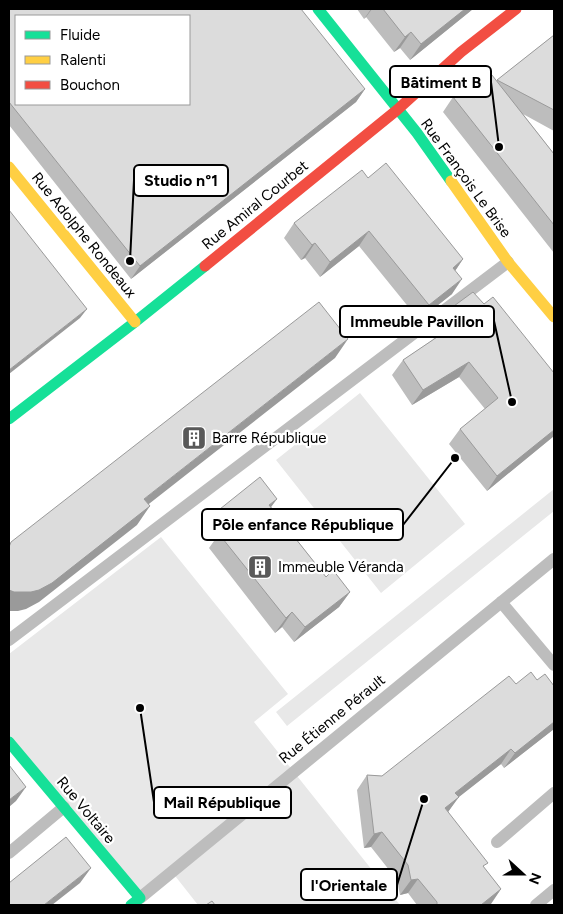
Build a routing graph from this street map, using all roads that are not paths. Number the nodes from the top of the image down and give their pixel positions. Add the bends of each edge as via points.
1 (318, 9) edge
2 (516, 9) edge
3 (397, 110) junction
4 (9, 167) edge
5 (508, 262) junction
6 (554, 317) edge
7 (135, 322) junction
8 (9, 419) edge
9 (554, 558) edge
10 (501, 602) junction
11 (9, 640) edge
12 (554, 665) edge
13 (9, 742) edge
14 (554, 793) edge
15 (64, 807) junction
16 (497, 842) dead end
17 (9, 853) edge
18 (554, 890) edge
19 (135, 902) edge
20 (536, 905) edge

1 - 3 street, Rue François Le Brise
2 - 3 street, Rue Amiral Courbet via 461,52
3 - 5 street, Rue François Le Brise via 417,133
3 - 7 street, Rue Amiral Courbet
4 - 7 street, Rue Adolphe Rondeaux
5 - 6 street, Rue François Le Brise
5 - 11 lane
7 - 8 street, Rue Amiral Courbet
9 - 10 lane, Rue Étienne Pérault
10 - 12 lane
10 - 19 lane, Rue Étienne Pérault
13 - 15 street, Rue Voltaire
14 - 16 lane
15 - 17 lane
15 - 19 street, Rue Voltaire
18 - 20 lane

